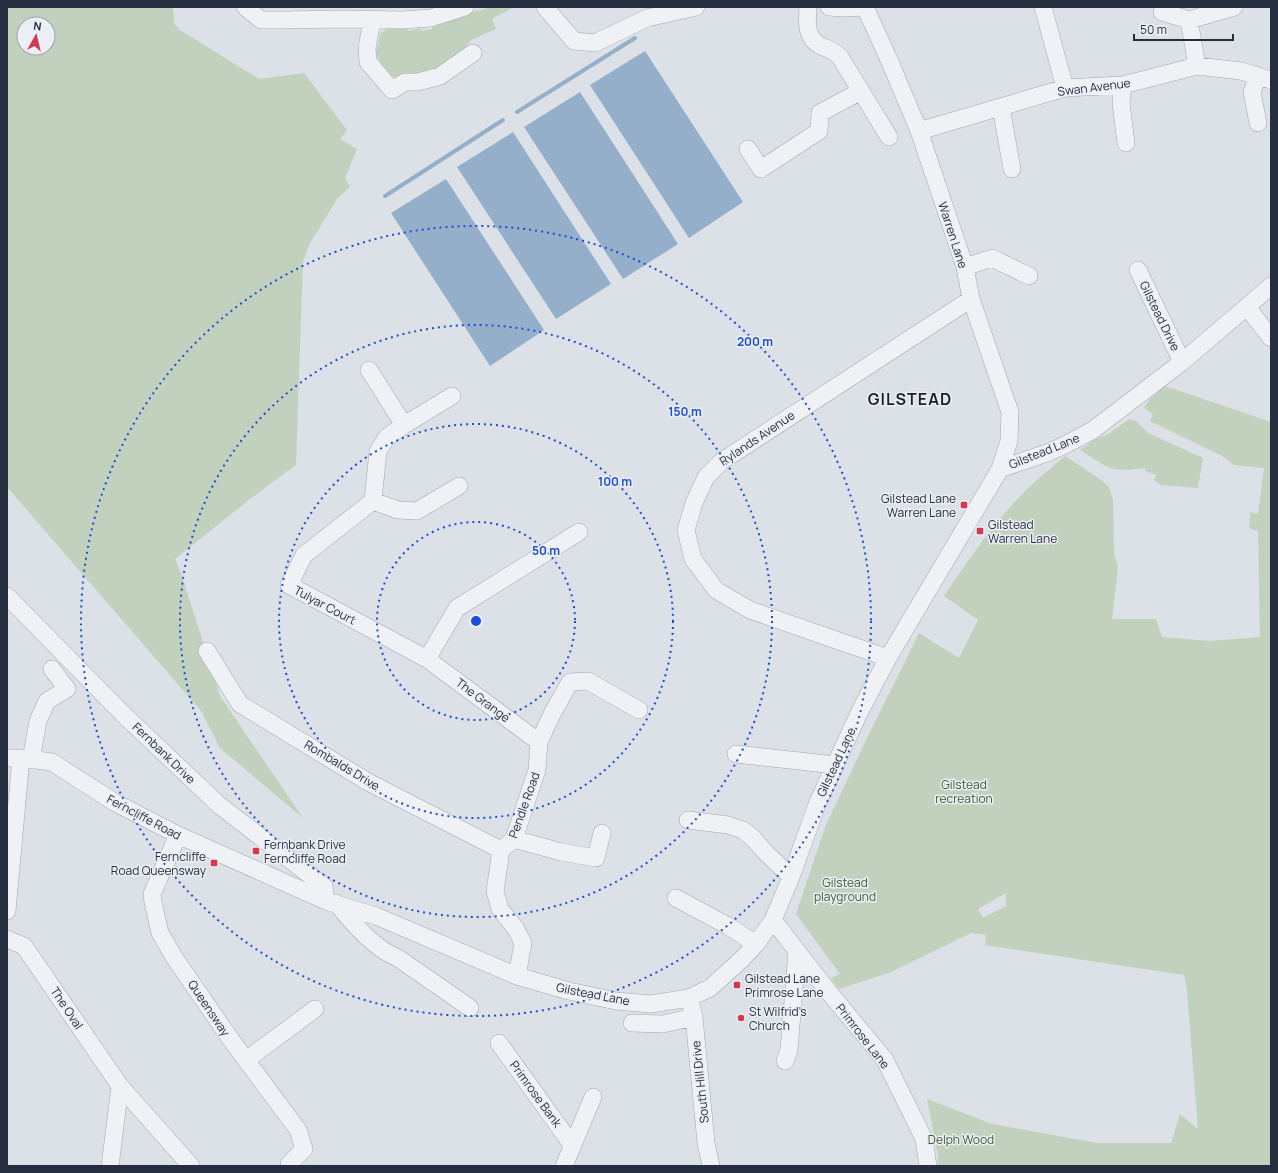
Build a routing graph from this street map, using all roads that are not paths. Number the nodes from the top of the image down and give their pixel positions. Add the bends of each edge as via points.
1 (245, 7) edge
2 (465, 7) edge
3 (696, 7) edge
4 (808, 7) edge
5 (829, 7) edge
6 (865, 7) edge
7 (1043, 7) edge
8 (1234, 7) edge
9 (548, 8) edge
10 (1162, 12) dead end
11 (354, 13) edge
12 (372, 20) junction
13 (1189, 20) junction
14 (473, 53) dead end
15 (1197, 66) junction
16 (1264, 78) edge
17 (1123, 85) junction
18 (1065, 88) junction
19 (861, 91) junction
20 (1001, 107) junction
21 (1258, 123) dead end
22 (919, 131) junction
23 (889, 138) dead end
24 (1126, 143) dead end
25 (748, 149) dead end
26 (1012, 169) dead end
27 (965, 268) junction
28 (1138, 270) dead end
29 (1029, 276) dead end
30 (1271, 286) edge
31 (971, 299) junction
32 (1247, 307) junction
33 (1271, 338) edge
34 (1182, 362) junction
35 (369, 370) dead end
36 (452, 396) dead end
37 (404, 425) junction
38 (1000, 468) junction
39 (459, 486) dead end
40 (373, 501) junction
41 (579, 532) dead end
42 (7, 596) edge
43 (207, 651) dead end
44 (427, 658) junction
45 (888, 658) junction
46 (52, 669) dead end
47 (639, 710) dead end
48 (539, 742) junction
49 (736, 754) dead end
50 (20, 759) edge
51 (835, 765) junction
52 (688, 820) dead end
53 (602, 833) dead end
54 (178, 835) junction
55 (508, 845) junction
56 (791, 877) junction
57 (676, 898) dead end
58 (331, 902) junction
59 (7, 911) edge
60 (773, 920) junction
61 (7, 939) edge
62 (756, 944) junction
63 (797, 951) junction
64 (517, 976) junction
65 (689, 998) junction
66 (470, 1008) dead end
67 (315, 1009) dead end
68 (694, 1017) junction
69 (632, 1023) dead end
70 (499, 1043) dead end
71 (246, 1060) junction
72 (784, 1061) dead end
73 (120, 1086) junction
74 (593, 1097) dead end
75 (572, 1145) junction
76 (110, 1166) edge
77 (190, 1166) edge
78 (289, 1166) edge
79 (564, 1166) edge
80 (711, 1166) edge
81 (928, 1166) edge

1 - 11 street via 261,20
2 - 12 street via 431,18
3 - 9 street via 647,18 595,43 574,41
4 - 19 street via 809,34 820,46 833,50 840,57
5 - 6 street
6 - 22 street, Warren Lane
7 - 18 street
8 - 13 street
10 - 13 street
11 - 12 street
12 - 14 street via 367,48 368,62 392,90 405,82 418,82 440,76
13 - 15 street
15 - 16 street, Swan Avenue via 1241,71
15 - 17 street, Swan Avenue
16 - 21 street via 1252,92
17 - 18 street, Swan Avenue
17 - 24 street via 1121,103
18 - 20 street, Swan Avenue
19 - 23 street
19 - 25 street via 820,113 819,131 761,169
20 - 22 street, Swan Avenue
20 - 26 street
22 - 27 street, Warren Lane
27 - 29 street via 992,258
27 - 31 street, Warren Lane
28 - 34 street, Gilstead Drive
30 - 32 street, Gilstead Lane
31 - 38 street, Warren Lane via 1010,412 1009,441
31 - 45 street, Rylands Avenue via 722,460 706,477 694,503 686,530 693,559 716,590 750,610
32 - 33 street
32 - 34 street, Gilstead Lane
34 - 38 street, Gilstead Lane via 1093,430 1067,444
35 - 37 street
36 - 37 street
37 - 40 street via 387,437 378,451
38 - 45 street, Gilstead Lane
39 - 40 street via 417,511 398,510
40 - 44 street, Tulyar Court via 304,555 289,585
41 - 44 street via 457,608
42 - 58 street, Fernbank Drive via 123,714 219,805 324,886
43 - 55 street, Rombalds Drive via 240,704 368,782
44 - 48 street, The Grange
45 - 51 street, Gilstead Lane
46 - 50 street via 67,689 48,701
47 - 48 street via 588,681 570,682
48 - 55 street, Pendle Road via 537,770
49 - 51 street
50 - 54 street, Ferncliffe Road via 52,762 114,802
50 - 59 street
51 - 56 street, Gilstead Lane via 818,802
52 - 56 street via 743,830
53 - 55 street, Rombalds Drive via 596,858
54 - 58 street, Ferncliffe Road
54 - 71 street, Queensway via 152,894 160,933 174,958
55 - 64 street, Pendle Road via 495,891 500,909 516,929 523,943
56 - 60 street, Gilstead Lane
57 - 62 street
58 - 64 street, Gilstead Lane via 376,916
58 - 66 street via 385,952 398,958
60 - 62 street, Gilstead Lane
60 - 63 street, Primrose Lane
61 - 73 street, The Oval via 24,946
62 - 65 street, Gilstead Lane via 710,988
63 - 72 street via 789,1050
63 - 81 street, Primrose Lane via 885,1060 924,1139
64 - 65 street, Gilstead Lane via 616,1001 651,1004
65 - 68 street, South Hill Drive
67 - 71 street
68 - 69 street via 663,1024
68 - 80 street, South Hill Drive via 706,1144
70 - 75 street, Primrose Bank
71 - 78 street, Queensway via 298,1130 304,1149
73 - 76 street
73 - 77 street, The Oval
74 - 75 street, Primrose Bank
75 - 79 street, Primrose Bank

